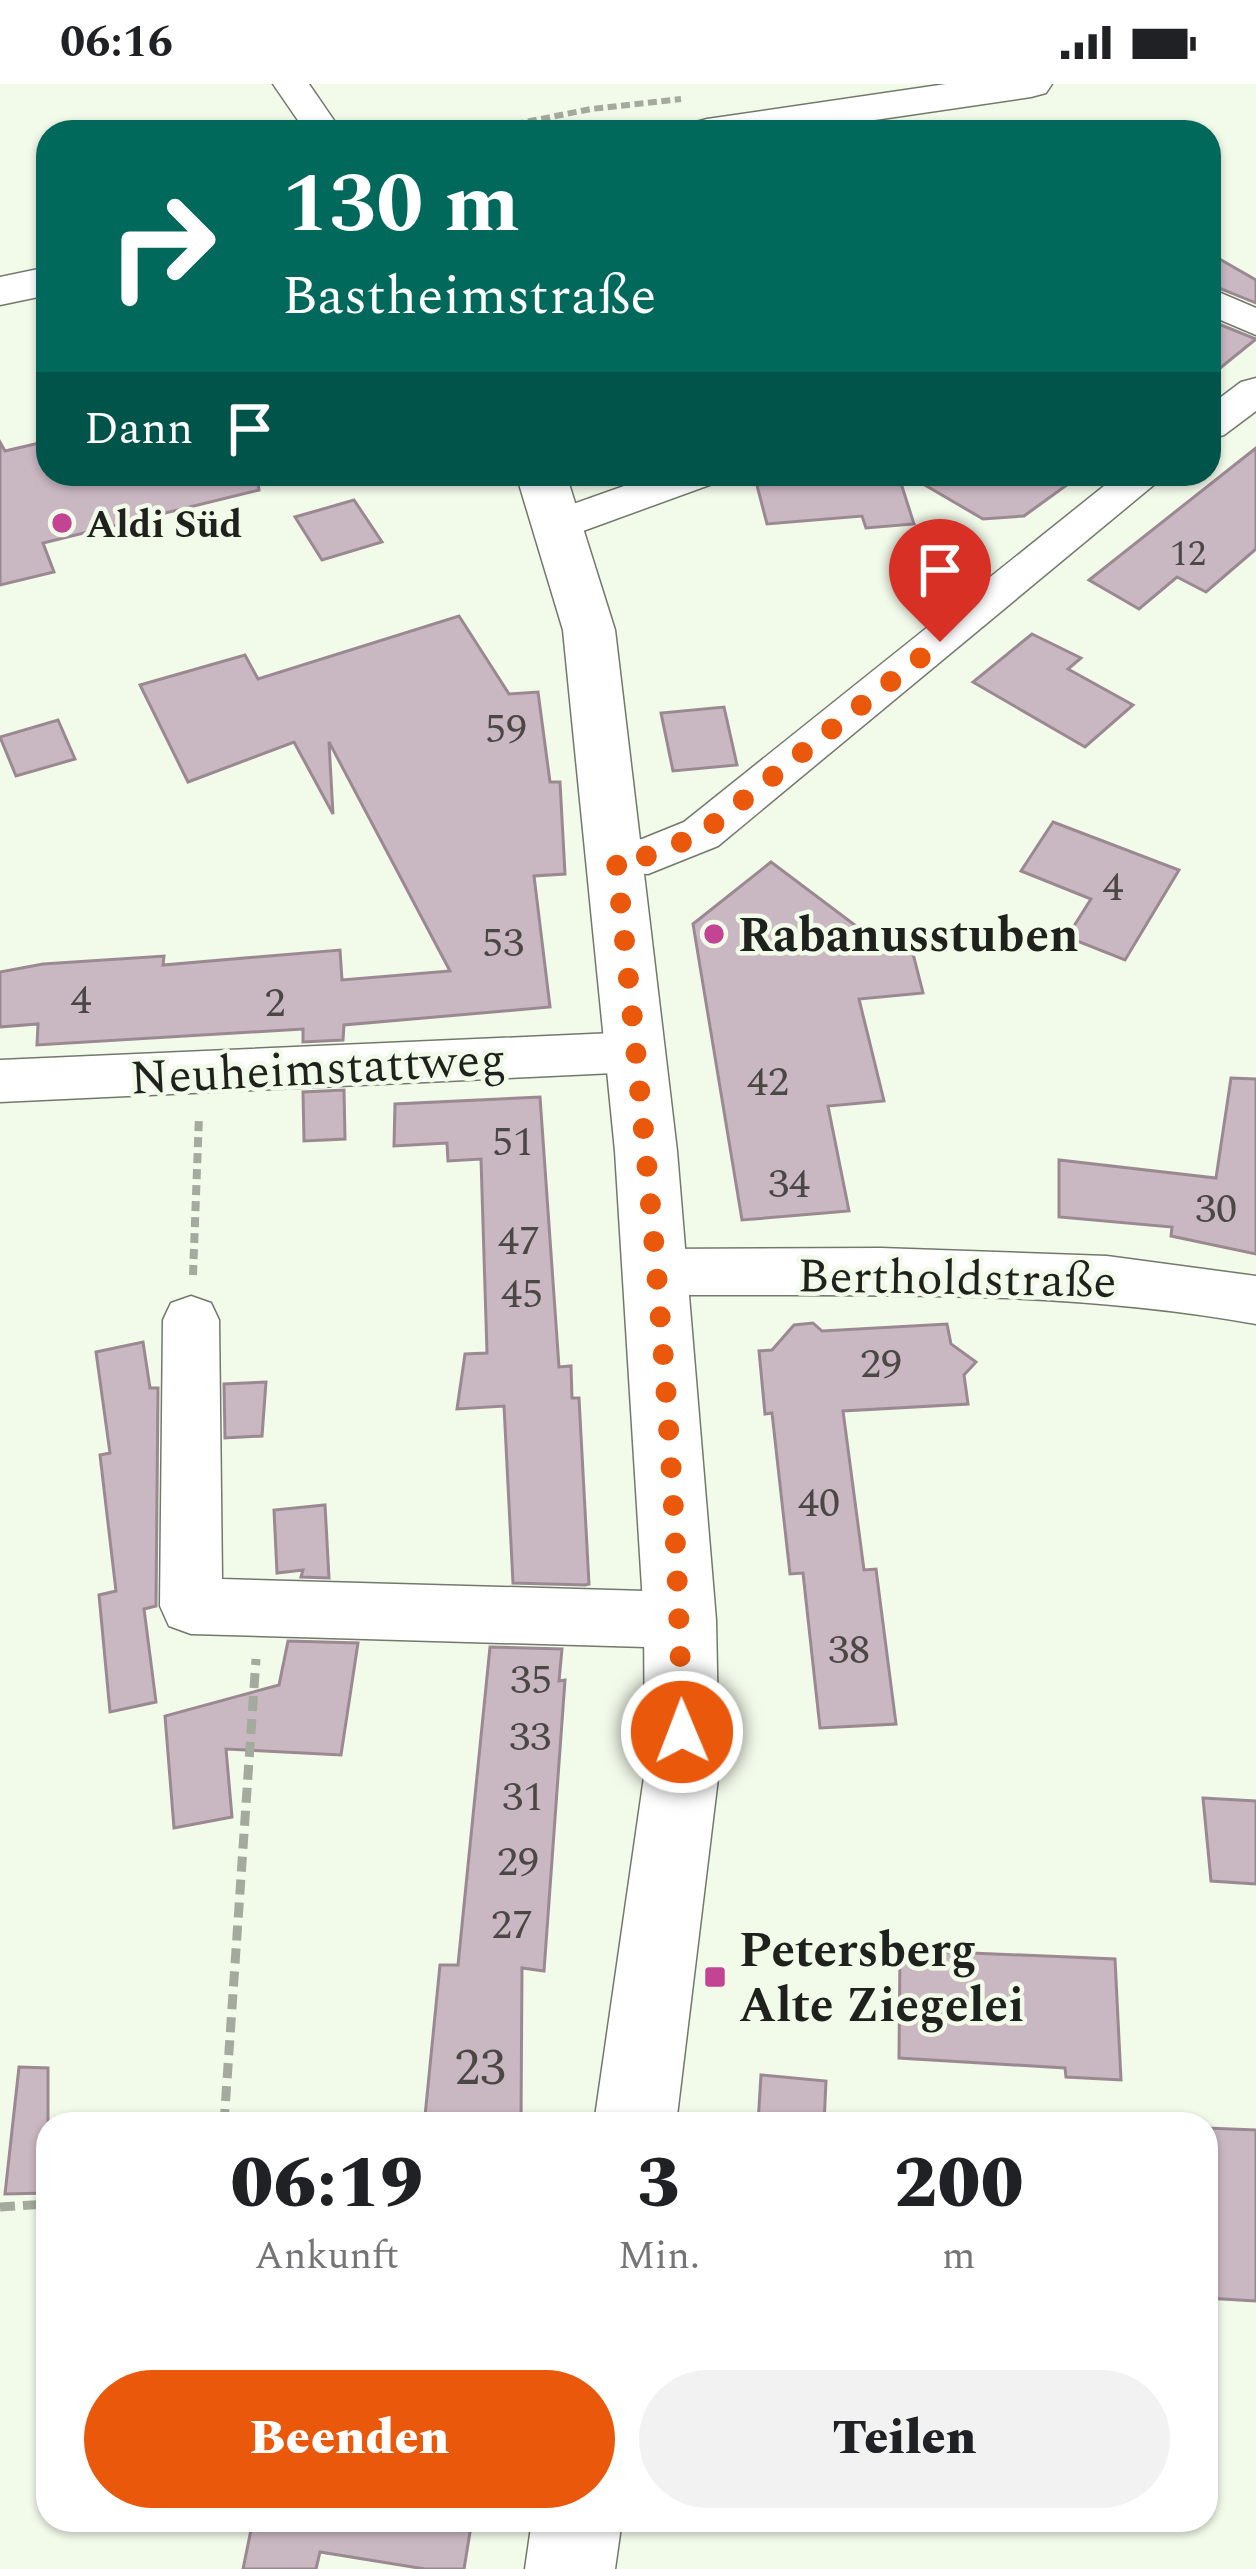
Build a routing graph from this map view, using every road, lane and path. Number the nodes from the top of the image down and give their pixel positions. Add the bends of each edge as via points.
1 (291, 84) edge
2 (1030, 84) edge
3 (700, 115) edge
4 (316, 120) edge
5 (535, 120) edge
6 (36, 283) edge
7 (0, 291) edge
8 (1221, 306) edge
9 (1256, 322) edge
10 (1256, 391) edge
11 (1221, 416) edge
12 (545, 486) edge
13 (666, 486) edge
14 (1131, 486) edge
15 (556, 525) junction
16 (616, 858) junction
17 (636, 1052) junction
18 (201, 1072) junction
19 (0, 1082) edge
20 (656, 1272) junction
21 (1256, 1300) edge
22 (191, 1320) joint
23 (260, 1605) junction
24 (680, 1620) junction
25 (225, 2112) edge
26 (637, 2112) edge
27 (36, 2205) edge
28 (0, 2207) edge
29 (575, 2532) edge
30 (570, 2569) edge

1 - 4 street
2 - 3 main road
3 - 5 path via 590,109
6 - 7 main road
8 - 9 street
10 - 11 street
12 - 15 main road
13 - 15 street
14 - 16 street via 701,834 648,856
15 - 16 main road via 589,630
16 - 17 main road
17 - 18 street, Neuheimstattweg
17 - 20 main road
18 - 19 street, Neuheimstattweg
18 - 22 path
20 - 21 street, Bertholdstraße via 1061,1275
20 - 24 main road
22 - 23 street via 191,1606
23 - 24 street
23 - 25 path
24 - 26 main road via 682,1770
27 - 28 path
29 - 30 main road

